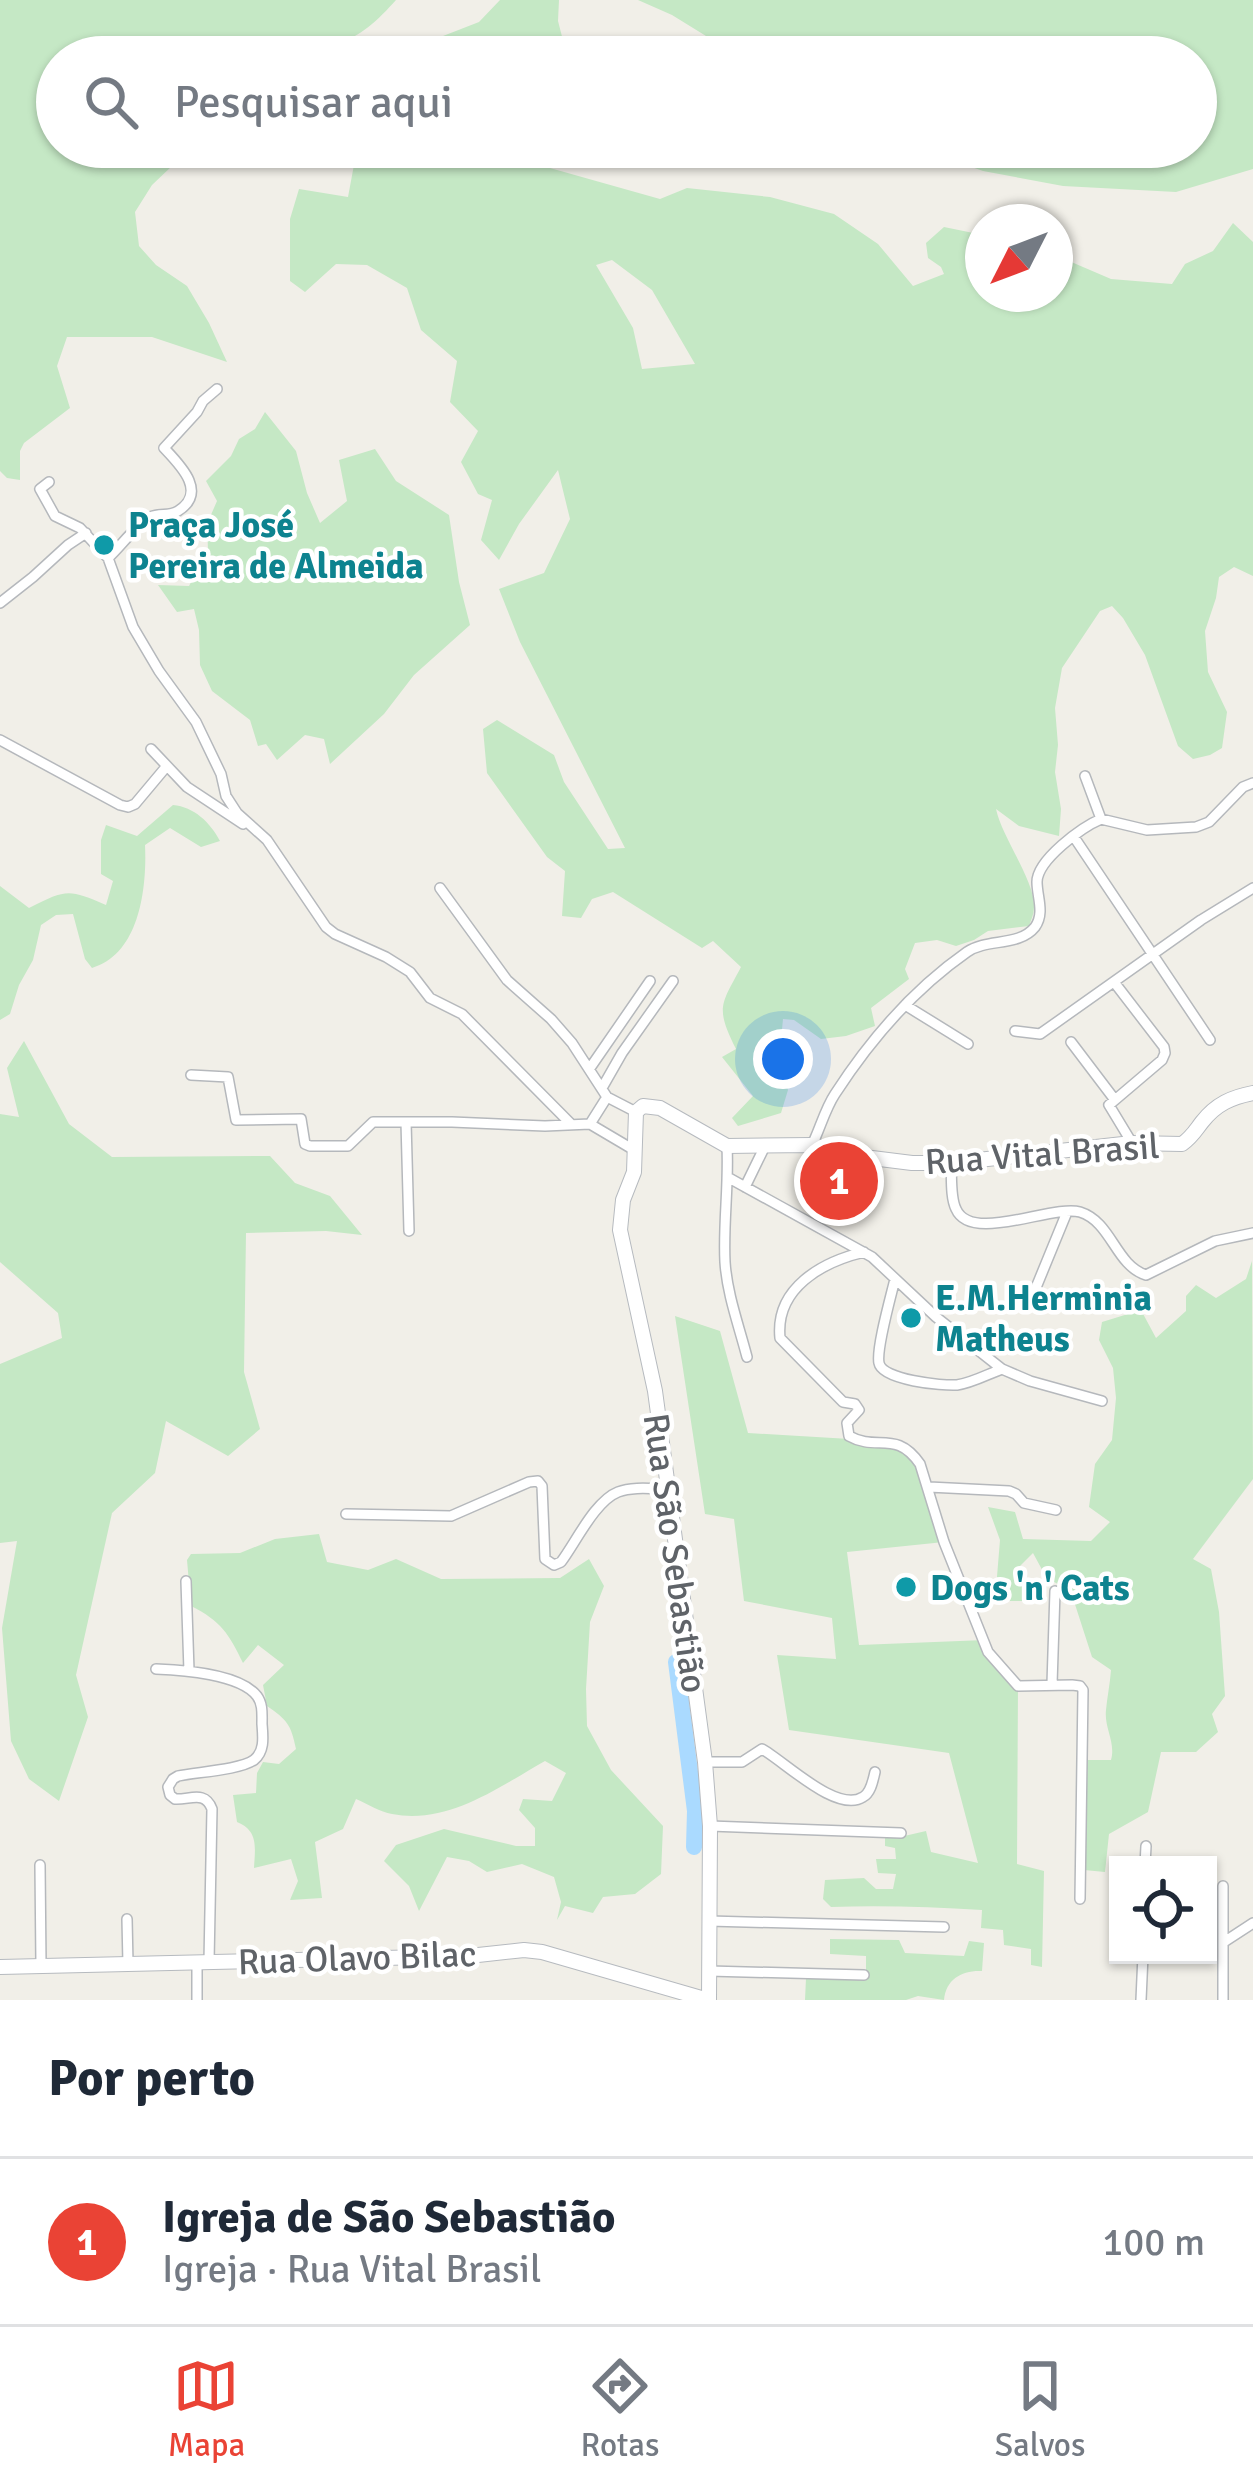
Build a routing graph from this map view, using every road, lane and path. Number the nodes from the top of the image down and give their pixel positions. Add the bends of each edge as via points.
1 (217, 389) dead end
2 (49, 482) dead end
3 (86, 533) junction
4 (109, 558) junction
5 (0, 603) edge
6 (0, 740) edge
7 (151, 748) dead end
8 (166, 767) junction
9 (1085, 776) dead end
10 (1253, 783) edge
11 (1101, 819) junction
12 (255, 829) junction
13 (1074, 837) junction
14 (440, 888) dead end
15 (1253, 888) edge
16 (1151, 956) junction
17 (650, 981) dead end
18 (673, 981) dead end
19 (1114, 982) junction
20 (905, 1005) junction
21 (1015, 1031) dead end
22 (1210, 1040) dead end
23 (1071, 1042) dead end
24 (968, 1044) dead end
25 (590, 1068) junction
26 (191, 1076) dead end
27 (605, 1093) junction
28 (1253, 1093) edge
29 (1112, 1103) junction
30 (636, 1112) junction
31 (406, 1122) junction
32 (571, 1124) junction
33 (590, 1124) junction
34 (1132, 1143) junction
35 (812, 1145) junction
36 (727, 1146) junction
37 (765, 1146) junction
38 (634, 1150) junction
39 (951, 1163) junction
40 (729, 1178) junction
41 (745, 1186) junction
42 (1067, 1211) junction
43 (410, 1231) dead end
44 (1253, 1233) edge
45 (864, 1252) junction
46 (895, 1279) junction
47 (1035, 1290) dead end
48 (747, 1357) dead end
49 (1002, 1369) junction
50 (1102, 1401) dead end
51 (928, 1487) junction
52 (669, 1489) junction
53 (1056, 1510) dead end
54 (346, 1514) dead end
55 (186, 1581) dead end
56 (1054, 1591) dead end
57 (156, 1669) dead end
58 (189, 1671) junction
59 (1052, 1684) junction
60 (704, 1762) junction
61 (875, 1772) dead end
62 (710, 1826) junction
63 (901, 1833) dead end
64 (1146, 1846) dead end
65 (1145, 1856) edge
66 (40, 1865) dead end
67 (1223, 1886) dead end
68 (1080, 1900) dead end
69 (127, 1919) dead end
70 (709, 1921) junction
71 (1253, 1924) edge
72 (944, 1927) dead end
73 (1224, 1942) junction
74 (203, 1961) junction
75 (128, 1964) junction
76 (1143, 1964) edge
77 (41, 1965) junction
78 (0, 1966) edge
79 (709, 1971) junction
80 (864, 1975) dead end
81 (196, 2000) edge
82 (708, 2000) edge
83 (1141, 2000) edge
84 (1223, 2000) edge

1 - 4 street via 164,448 189,478 190,498 176,512 150,518
2 - 3 street via 40,489 56,516
3 - 4 street
3 - 5 street
4 - 12 street via 133,627 196,722 226,796
6 - 8 street via 119,806 135,803
7 - 8 street
8 - 12 street
9 - 11 street
10 - 11 street via 1196,827 1147,830
11 - 13 street
12 - 32 street via 326,927 410,972
13 - 16 street
13 - 20 street via 1038,874 1040,918 1032,931 971,949
14 - 25 street via 507,980
15 - 16 street
16 - 19 street
16 - 22 street
17 - 25 street
18 - 27 street via 622,1053
19 - 21 street via 1040,1034
19 - 29 street via 1165,1053
20 - 24 street
20 - 35 street via 833,1096
23 - 29 street
25 - 27 street
26 - 31 street via 228,1077 239,1121 301,1119 310,1146 349,1146 368,1124
27 - 30 street
27 - 33 street
28 - 34 street, Rua Vital Brasil via 1224,1101 1182,1144
29 - 34 street
30 - 36 street via 660,1108
30 - 38 street, Rua São Sebastião
31 - 32 street
31 - 43 street
32 - 33 street
33 - 38 street
34 - 39 street, Rua Vital Brasil
35 - 37 street, Rua Vital Brasil
35 - 39 street, Rua Vital Brasil
36 - 37 street, Rua Vital Brasil
36 - 40 street
37 - 41 street
38 - 52 street, Rua São Sebastião via 620,1230
39 - 42 street via 962,1217 995,1223
40 - 41 street
40 - 48 street via 726,1270
41 - 45 street
42 - 44 street via 1089,1217 1129,1268 1146,1276 1215,1241
42 - 47 street
45 - 46 street
45 - 51 street via 829,1262 794,1291 780,1338 843,1402 855,1404 849,1436 904,1446
46 - 49 street
46 - 49 street via 882,1370 955,1385
49 - 50 street
51 - 53 street via 1009,1491
51 - 59 street via 988,1652 1018,1686
52 - 54 street via 616,1492 558,1564 544,1559 538,1481 444,1517
52 - 60 street, Rua São Sebastião
55 - 58 street
56 - 59 street
57 - 58 street
58 - 74 street via 245,1687 262,1713 255,1759 178,1776 168,1787 175,1799 200,1796 212,1809
59 - 68 street via 1080,1686 1084,1694
60 - 61 street via 742,1762 766,1750 819,1790 854,1800 867,1794
60 - 62 street, Rua São Sebastião
62 - 63 street
62 - 70 street, Rua São Sebastião
64 - 65 street
66 - 77 street
67 - 73 street
69 - 75 street
70 - 72 street
70 - 79 street, Rua São Sebastião
71 - 73 street
73 - 84 street
74 - 75 street, Rua Olavo Bilac
74 - 81 street
74 - 82 street, Rua Olavo Bilac via 524,1950
75 - 77 street, Rua Olavo Bilac
76 - 83 street
77 - 78 street, Rua Olavo Bilac
79 - 80 street
79 - 82 street, Rua São Sebastião

